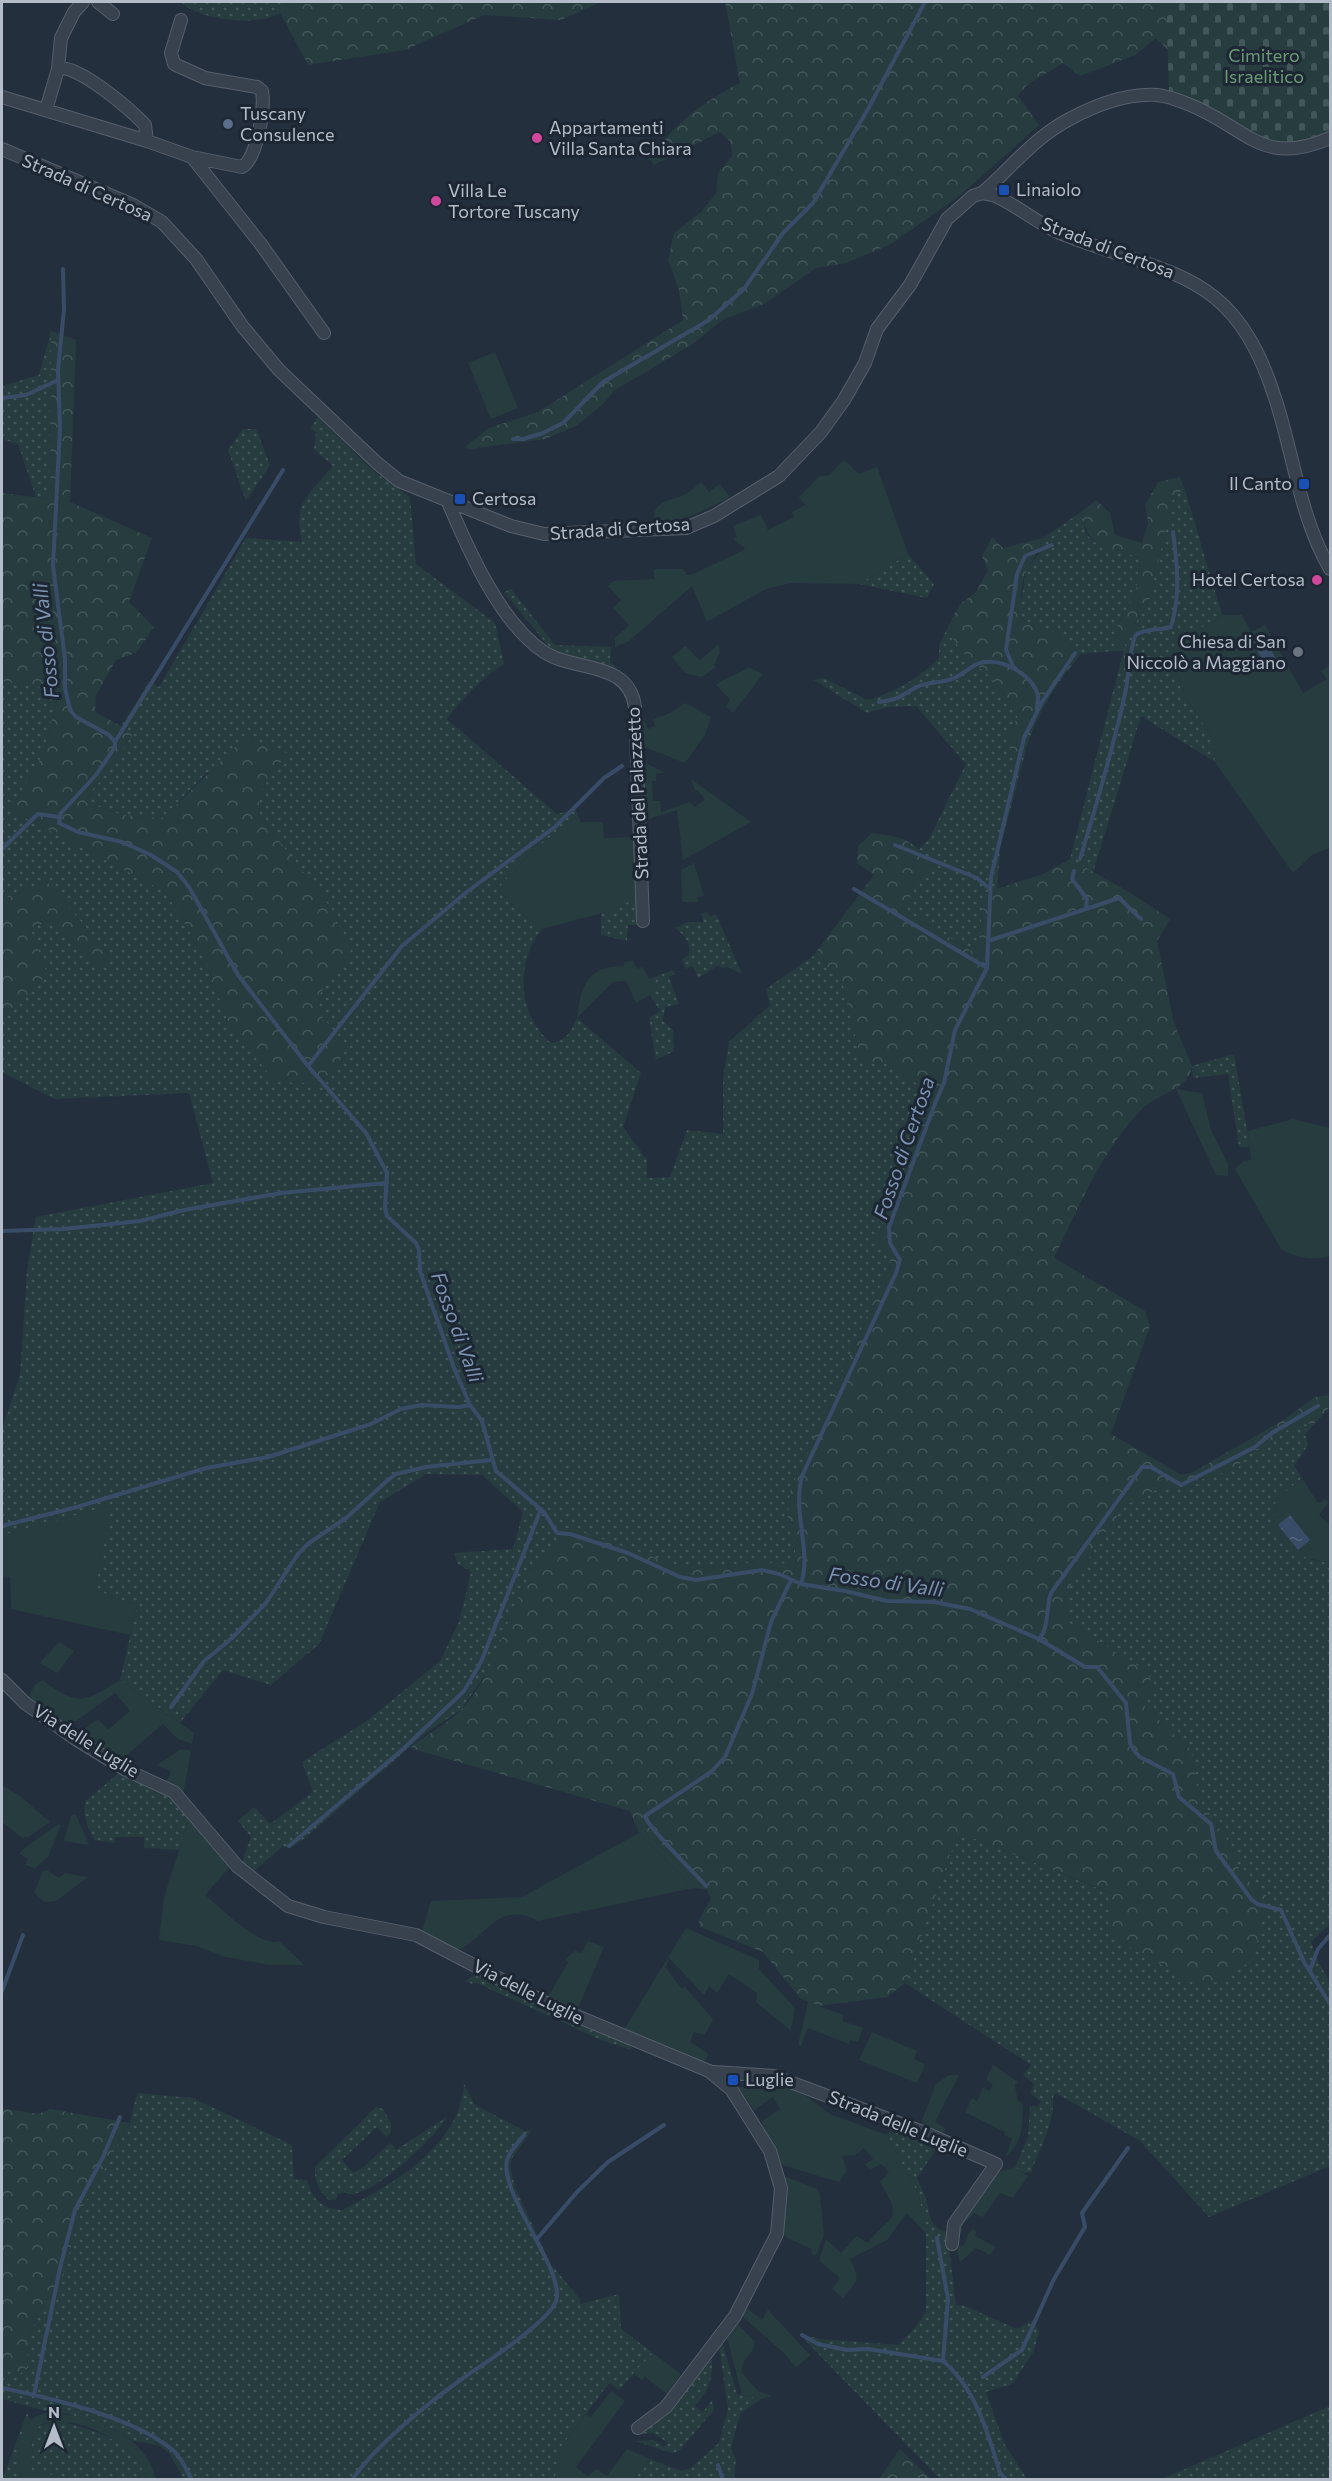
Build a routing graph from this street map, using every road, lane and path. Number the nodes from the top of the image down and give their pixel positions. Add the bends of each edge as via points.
1 (83, 2) edge
2 (98, 2) edge
3 (112, 14) dead end
4 (181, 20) dead end
5 (58, 69) junction
6 (2, 97) edge
7 (46, 110) junction
8 (1330, 138) edge
9 (147, 141) junction
10 (2, 149) edge
11 (192, 157) junction
12 (982, 192) junction
13 (324, 333) dead end
14 (448, 502) junction
15 (1330, 569) edge
16 (643, 921) dead end
17 (2, 1680) edge
18 (710, 2071) junction
19 (952, 2244) dead end
20 (638, 2428) dead end

1 - 5 street via 61,38
2 - 3 street
4 - 11 street via 171,53 174,64 205,78 259,88 263,93 261,121 245,166
5 - 7 street
5 - 9 street via 76,71 117,101 145,125
6 - 7 street
7 - 9 street
8 - 12 street via 1295,149 1277,149 1253,141 1216,117 1176,100 1158,95 1137,96 1096,107 1054,128
9 - 11 street
10 - 14 street, Strada di Certosa via 158,219 196,259 243,327 279,370 322,412 399,481
11 - 13 street
12 - 14 street, Strada di Certosa via 962,204 943,225 914,280 877,329 858,376 821,432 779,476 714,516 678,529 544,534
12 - 15 street, Strada di Certosa via 999,197 1059,233 1181,276 1233,313 1262,359 1308,521
14 - 16 street, Strada del Palazzetto via 484,580 533,643 552,656 607,672 626,683 631,692 635,707
17 - 18 street, Via delle Luglie via 25,1703 77,1740 121,1767 174,1792 237,1866 288,1906 416,1935 543,2002
18 - 19 street, Strada delle Luglie via 774,2076 996,2164 954,2224
18 - 20 street, Via delle Luglie via 731,2089 771,2151 781,2188 777,2234 735,2316 666,2406

